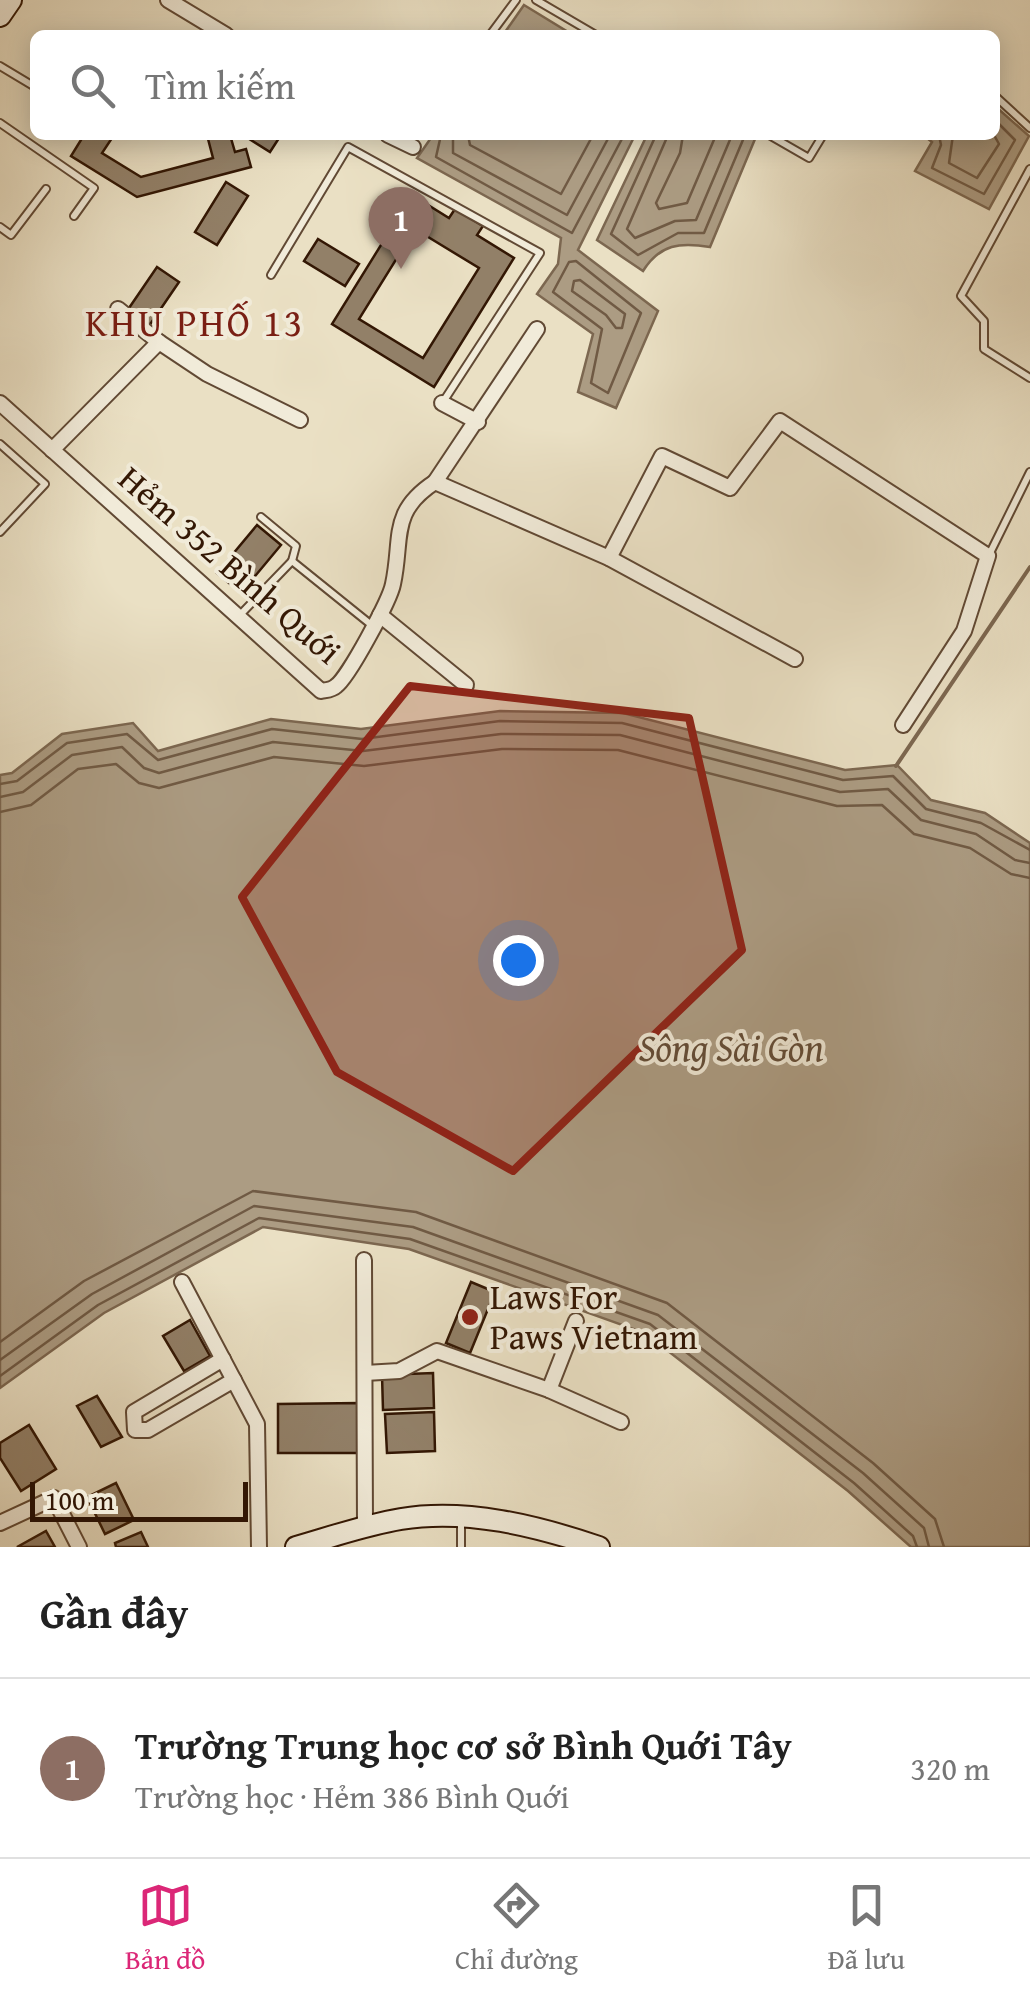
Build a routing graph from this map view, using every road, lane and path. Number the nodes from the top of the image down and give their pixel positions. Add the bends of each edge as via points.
1 (11, 0) edge
2 (168, 0) edge
3 (516, 0) edge
4 (536, 0) edge
5 (0, 16) edge
6 (218, 30) edge
7 (494, 30) edge
8 (587, 30) edge
9 (0, 66) edge
10 (30, 84) edge
11 (1000, 101) edge
12 (0, 123) edge
13 (1030, 128) edge
14 (778, 140) edge
15 (820, 140) edge
16 (1030, 169) edge
17 (46, 189) dead end
18 (74, 216) dead end
19 (0, 227) edge
20 (271, 276) dead end
21 (118, 309) dead end
22 (538, 329) dead end
23 (160, 342) junction
24 (1030, 378) edge
25 (0, 403) edge
26 (442, 403) joint
27 (300, 420) dead end
28 (478, 422) junction
29 (0, 444) edge
30 (52, 450) junction
31 (1030, 472) edge
32 (436, 482) junction
33 (261, 517) dead end
34 (0, 532) edge
35 (988, 556) junction
36 (609, 558) junction
37 (292, 561) junction
38 (238, 617) junction
39 (377, 621) junction
40 (795, 660) dead end
41 (466, 684) dead end
42 (903, 725) dead end
43 (364, 1260) dead end
44 (182, 1282) dead end
45 (576, 1321) dead end
46 (223, 1360) junction
47 (364, 1373) junction
48 (234, 1380) junction
49 (549, 1390) junction
50 (621, 1422) dead end
51 (461, 1518) junction
52 (0, 1523) edge
53 (365, 1528) junction
54 (78, 1547) edge
55 (259, 1547) edge
56 (296, 1547) edge
57 (461, 1547) edge
58 (599, 1547) edge

1 - 5 main road
2 - 6 street
3 - 7 lane
4 - 8 lane
9 - 10 lane
11 - 13 lane
12 - 18 lane via 94,188
14 - 15 lane via 809,158
16 - 24 lane via 961,296 984,321 984,348
17 - 19 lane via 11,235
20 - 26 lane via 348,147 540,252
21 - 23 street
22 - 28 street, Hẻm 352 Bình Quới
23 - 27 street via 207,374
23 - 30 street
25 - 30 street, Hẻm 352 Bình Quới
26 - 28 street
28 - 32 street, Hẻm 352 Bình Quới
29 - 34 lane via 45,484
30 - 38 street, Hẻm 352 Bình Quới
31 - 35 lane
32 - 36 street
32 - 39 street, Hẻm 352 Bình Quới via 415,495 397,529 393,586
33 - 37 lane via 296,546
35 - 36 street via 780,421 730,488 662,456
35 - 42 street via 964,631
36 - 40 street
37 - 38 lane
37 - 39 lane
38 - 39 street, Hẻm 352 Bình Quới via 321,692 336,686
39 - 41 street
43 - 47 street
44 - 46 street
45 - 49 street
46 - 48 street
46 - 48 street via 134,1412 134,1430 148,1430
47 - 49 street via 399,1371 437,1351
47 - 53 street
48 - 55 street via 256,1424
49 - 50 street
51 - 53 main road
51 - 57 lane
51 - 58 main road via 553,1532
52 - 54 street via 54,1498
53 - 56 main road

